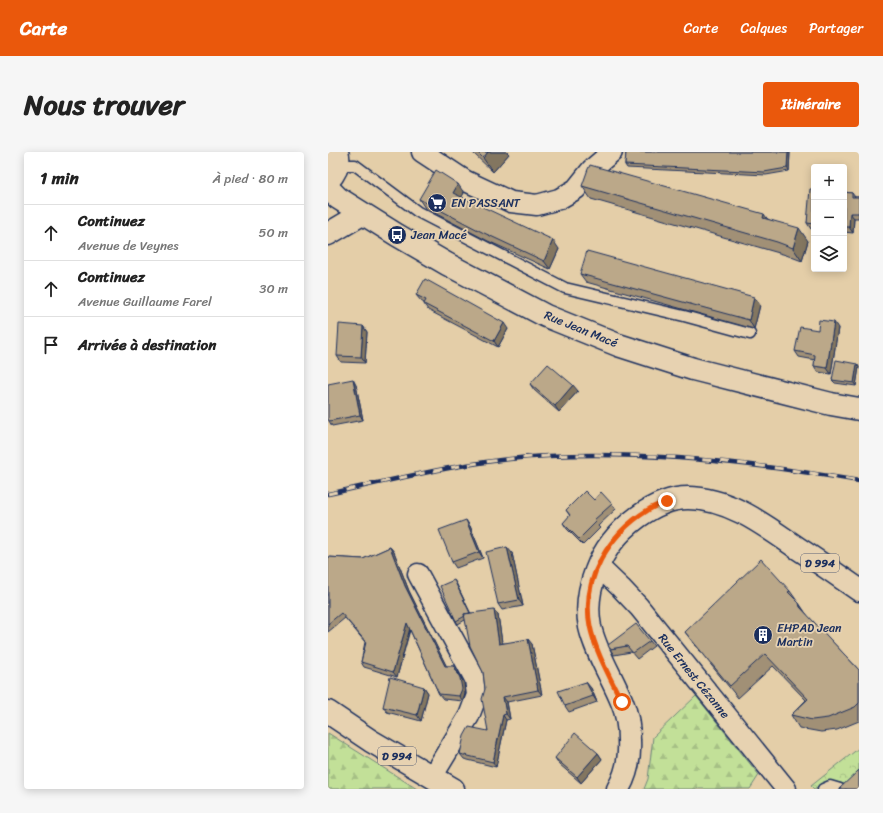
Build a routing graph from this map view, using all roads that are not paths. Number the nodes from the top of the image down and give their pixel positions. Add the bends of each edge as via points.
1 (422, 152) edge
2 (612, 152) edge
3 (334, 166) edge
4 (328, 188) edge
5 (362, 214) junction
6 (328, 234) edge
7 (750, 334) edge
8 (859, 409) edge
9 (598, 566) junction
10 (418, 574) dead end
11 (859, 590) edge
12 (328, 706) edge
13 (335, 717) edge
14 (432, 777) junction
15 (783, 784) edge
16 (453, 789) edge
17 (618, 789) edge
18 (823, 789) edge
19 (840, 789) edge

1 - 2 street via 466,181 511,202 537,204 559,199 576,189 592,169
3 - 7 lane via 355,165 418,212 565,288
4 - 5 main road, Rue Jean Macé
5 - 6 main road
5 - 8 main road, Rue Jean Macé via 447,264 546,316 618,345 693,369
9 - 11 main road, D 994 via 614,539 630,523 667,501 688,498 709,500 751,518
9 - 15 street, Rue Ernest Cézanne via 639,607
9 - 17 main road, D 994 via 590,585 590,626 596,646 622,702 628,724 630,753 625,778
10 - 14 street via 475,679 477,695 469,716
12 - 13 main road, D 994
13 - 14 main road, D 994
14 - 16 main road, D 994
18 - 19 lane via 830,786

